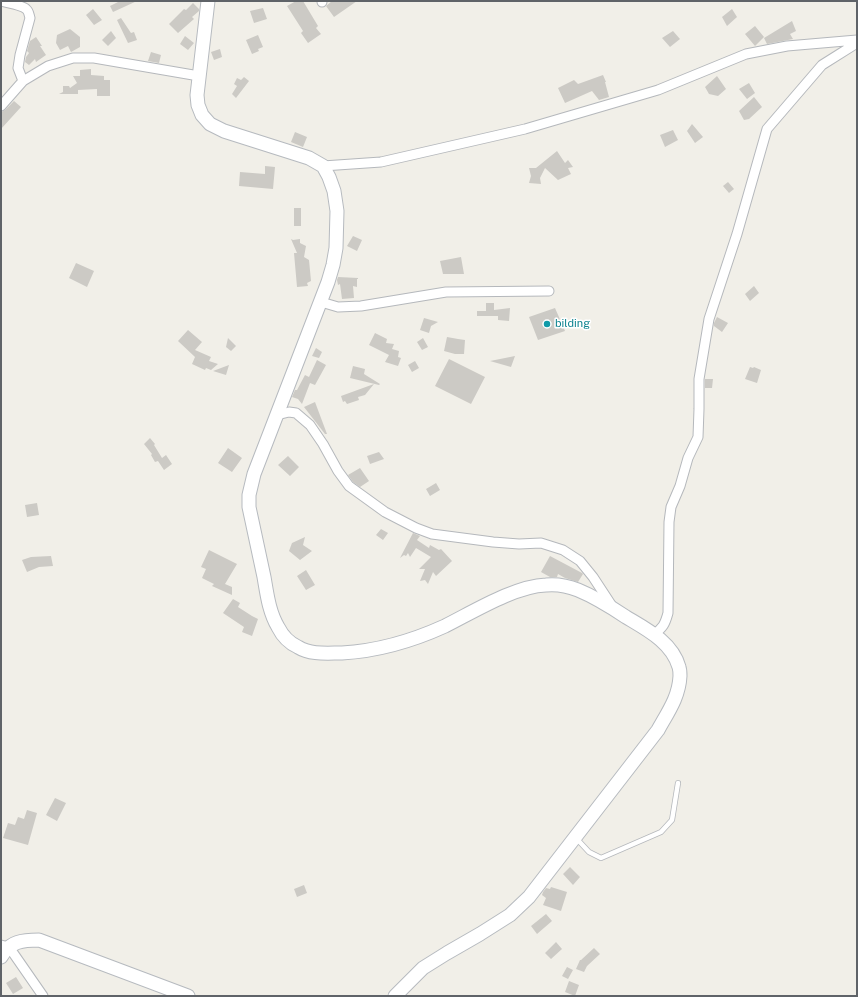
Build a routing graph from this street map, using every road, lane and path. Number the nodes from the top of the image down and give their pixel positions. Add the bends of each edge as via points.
1 (1, 1) edge
2 (208, 1) edge
3 (857, 40) edge
4 (857, 43) edge
5 (199, 76) junction
6 (23, 81) junction
7 (1, 106) edge
8 (323, 166) junction
9 (549, 291) dead end
10 (321, 302) junction
11 (277, 415) junction
12 (614, 609) junction
13 (654, 634) junction
14 (678, 782) dead end
15 (575, 837) junction
16 (5, 946) edge
17 (1, 957) edge
18 (43, 996) edge
19 (188, 996) edge
20 (395, 996) edge

1 - 6 street via 23,7 29,13 18,68
2 - 5 street
3 - 8 street via 787,46 746,54 658,90 525,129 381,162
4 - 13 street via 822,65 767,129 737,234 708,319 699,379 698,437 671,507 668,613 664,625
5 - 6 street via 94,58 73,58 48,66
5 - 8 street via 198,105 210,124 224,131 309,158
6 - 7 street
8 - 10 street via 334,191 337,231 333,265
9 - 10 street via 446,292 361,306 338,307
10 - 11 street
11 - 12 street via 296,413 310,425 349,486 385,512 432,534 493,542 541,543 563,550 580,561
11 - 12 street via 254,474 249,507 270,610 286,639 298,648 312,653 329,653 360,652 388,646 416,638 514,592 545,585 560,585 577,590
12 - 13 street
13 - 15 street via 673,653 680,668 679,686 674,700 658,730
14 - 15 lane via 672,820 661,832 601,858 589,852
15 - 20 street via 529,897 510,915 423,968
16 - 17 street
16 - 18 street
16 - 19 street via 39,940

